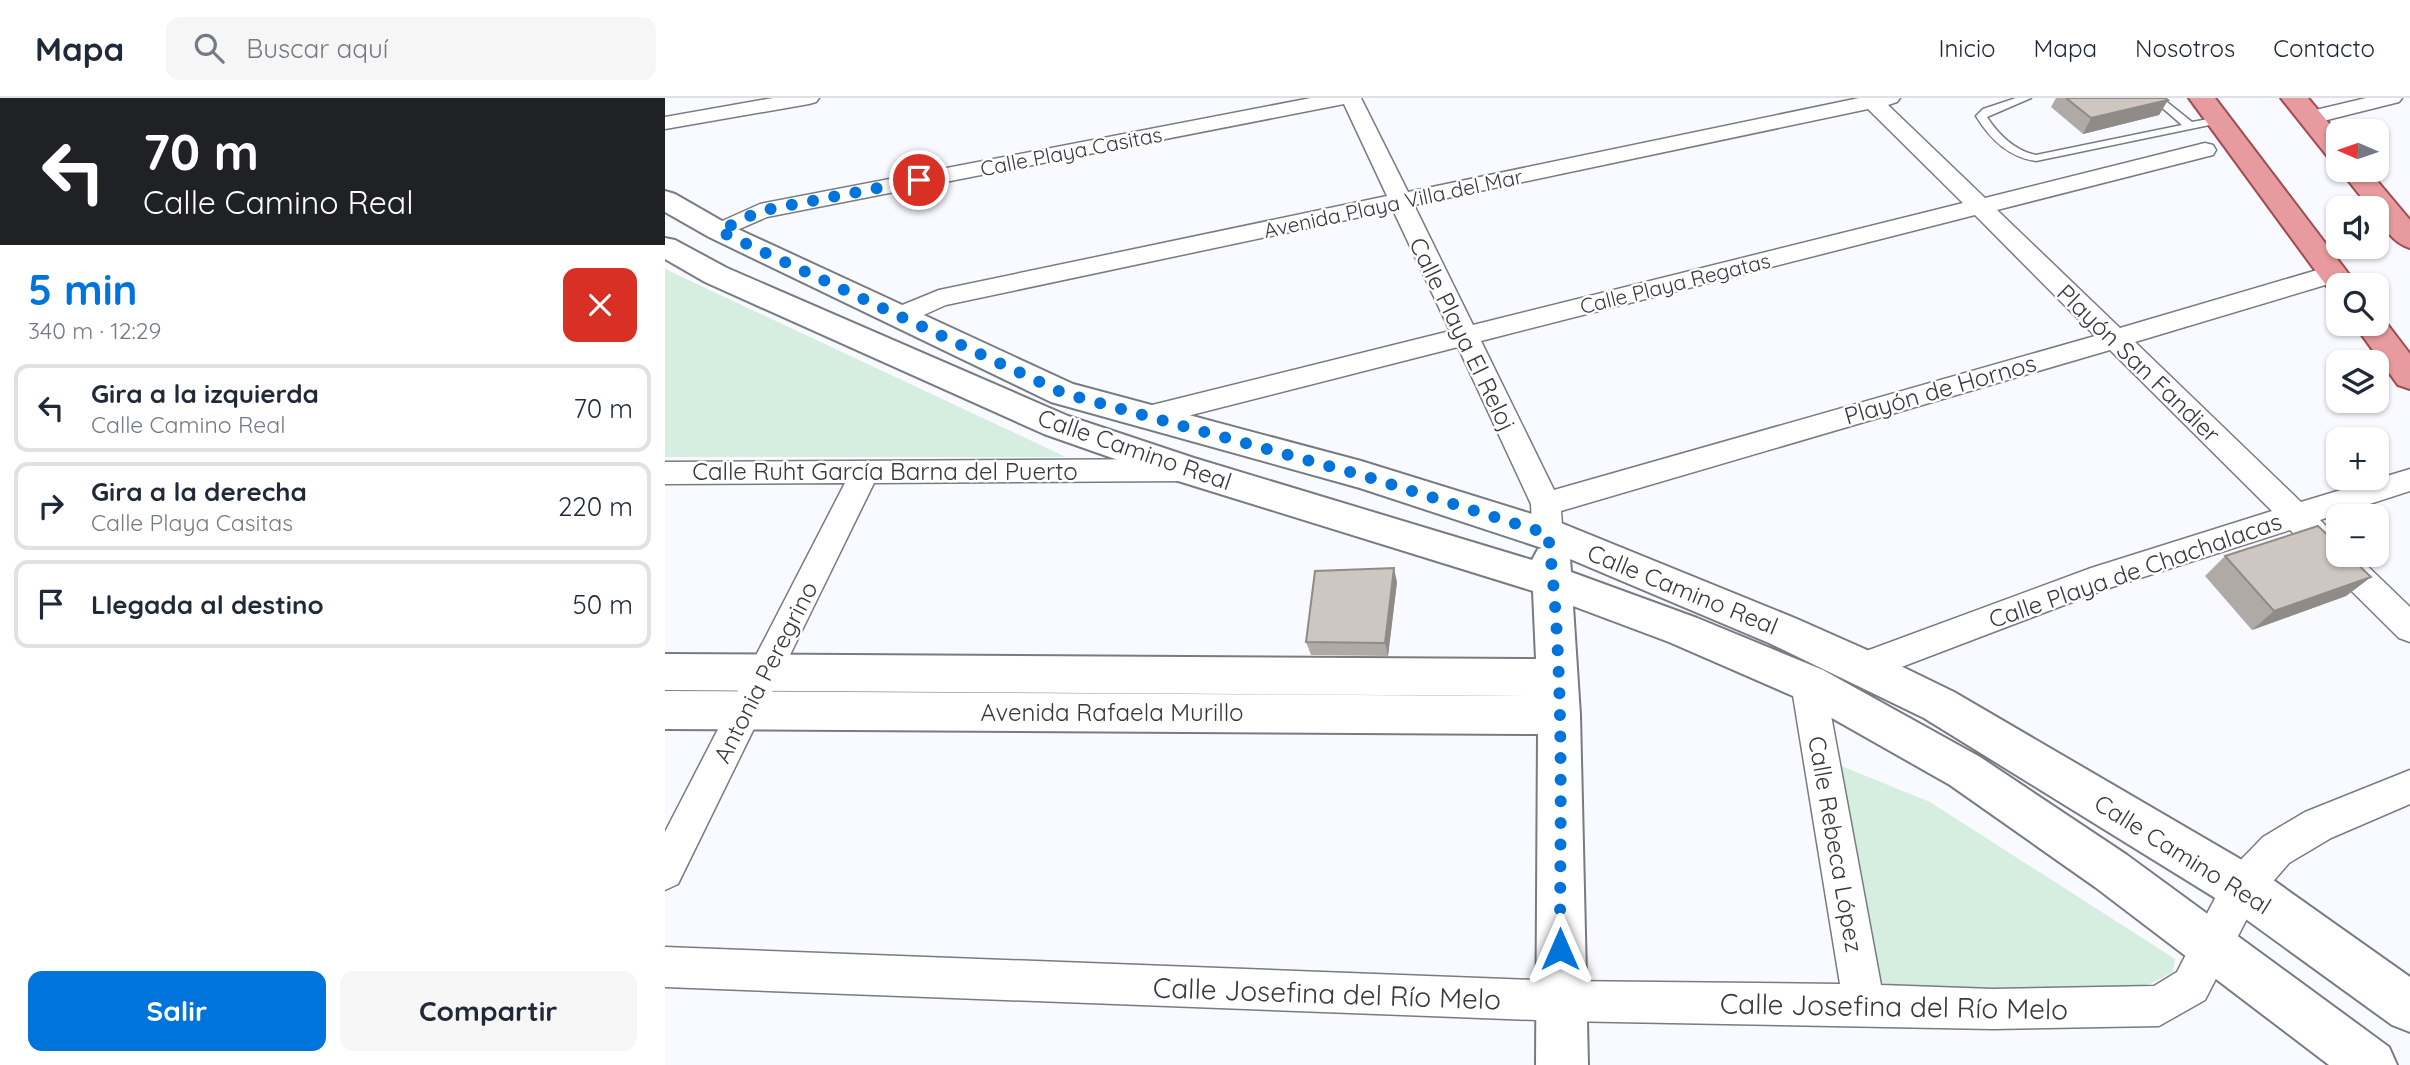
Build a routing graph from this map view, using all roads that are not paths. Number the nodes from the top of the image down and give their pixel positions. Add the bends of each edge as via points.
1 (809, 98) edge
2 (1344, 98) edge
3 (1351, 98) edge
4 (2026, 98) edge
5 (2156, 98) edge
6 (2392, 98) edge
7 (1877, 99) edge
8 (2302, 108) edge
9 (2210, 109) edge
10 (665, 123) edge
11 (2190, 126) junction
12 (2326, 137) edge
13 (2205, 149) dead end
14 (2364, 182) edge
15 (665, 200) edge
16 (1400, 202) junction
17 (1978, 205) junction
18 (719, 231) junction
19 (2410, 239) edge
20 (665, 247) edge
21 (2333, 273) edge
22 (2326, 283) edge
23 (899, 316) junction
24 (2379, 336) edge
25 (1465, 337) junction
26 (2115, 341) junction
27 (2410, 377) edge
28 (1144, 417) junction
29 (1188, 470) junction
30 (665, 472) edge
31 (865, 472) junction
32 (2410, 480) edge
33 (2296, 516) junction
34 (1547, 519) junction
35 (1554, 582) junction
36 (2410, 628) edge
37 (1862, 667) junction
38 (767, 670) junction
39 (665, 672) edge
40 (1808, 683) junction
41 (1559, 696) junction
42 (746, 709) junction
43 (665, 710) edge
44 (2410, 787) edge
45 (665, 871) edge
46 (2242, 887) junction
47 (2211, 946) junction
48 (665, 967) edge
49 (1561, 1002) junction
50 (1864, 1005) junction
51 (2410, 1007) edge
52 (1562, 1065) edge
53 (2371, 1065) edge

1 - 10 street
2 - 18 street, Calle Playa Casitas via 760,211
3 - 16 street, Calle Playa El Reloj
4 - 11 lane via 1981,116 2017,155 2027,158
5 - 11 lane
6 - 8 street
7 - 16 street, Avenida Playa Villa del Mar
7 - 17 street, Playón San Fandier
8 - 12 main road
9 - 11 lane
9 - 21 main road
13 - 17 street, Calle Playa Regatas
14 - 19 main road
15 - 18 street, Calle Camino Real
16 - 23 street, Avenida Playa Villa del Mar via 939,298
16 - 25 street, Calle Playa El Reloj
17 - 25 street, Calle Playa Regatas
17 - 26 street, Playón San Fandier
18 - 23 street, Calle Camino Real
20 - 29 street, Calle Camino Real via 716,275 1056,425
22 - 26 street, Playón de Hornos
23 - 28 street, Calle Camino Real via 1063,393
24 - 27 main road
25 - 28 street, Calle Playa Regatas
25 - 34 street, Calle Playa El Reloj
26 - 33 street, Playón San Fandier
26 - 34 street, Playón de Hornos via 1882,404
28 - 34 street, Calle Camino Real
29 - 31 street, Calle Ruht García Barna del Puerto
29 - 35 street, Calle Camino Real
30 - 31 street, Calle Ruht García Barna del Puerto
31 - 38 street, Antonia Peregrino
32 - 33 street, Calle Playa de Chachalacas
33 - 36 street, Playón San Fandier
33 - 37 street, Calle Playa de Chachalacas via 2102,577
34 - 35 street
34 - 37 street, Calle Camino Real
35 - 40 street, Calle Camino Real
35 - 41 street
37 - 46 street, Calle Camino Real via 1939,705
38 - 39 street, Avenida Rafaela Murillo
38 - 41 street, Avenida Rafaela Murillo
38 - 42 street, Antonia Peregrino
40 - 47 street, Calle Camino Real via 1965,771
40 - 50 street, Calle Rebeca López
41 - 42 street, Avenida Rafaela Murillo
41 - 49 street
42 - 43 street, Avenida Rafaela Murillo
42 - 45 street, Antonia Peregrino
44 - 46 street, Calle Josefina del Río Melo via 2318,825 2276,850
46 - 47 street, Calle Josefina del Río Melo
46 - 51 street, Calle Camino Real
47 - 50 street, Calle Josefina del Río Melo via 2191,986 2159,1006 1993,1009
47 - 53 street, Calle Camino Real
48 - 49 street, Calle Josefina del Río Melo
49 - 50 street, Calle Josefina del Río Melo
49 - 52 street

